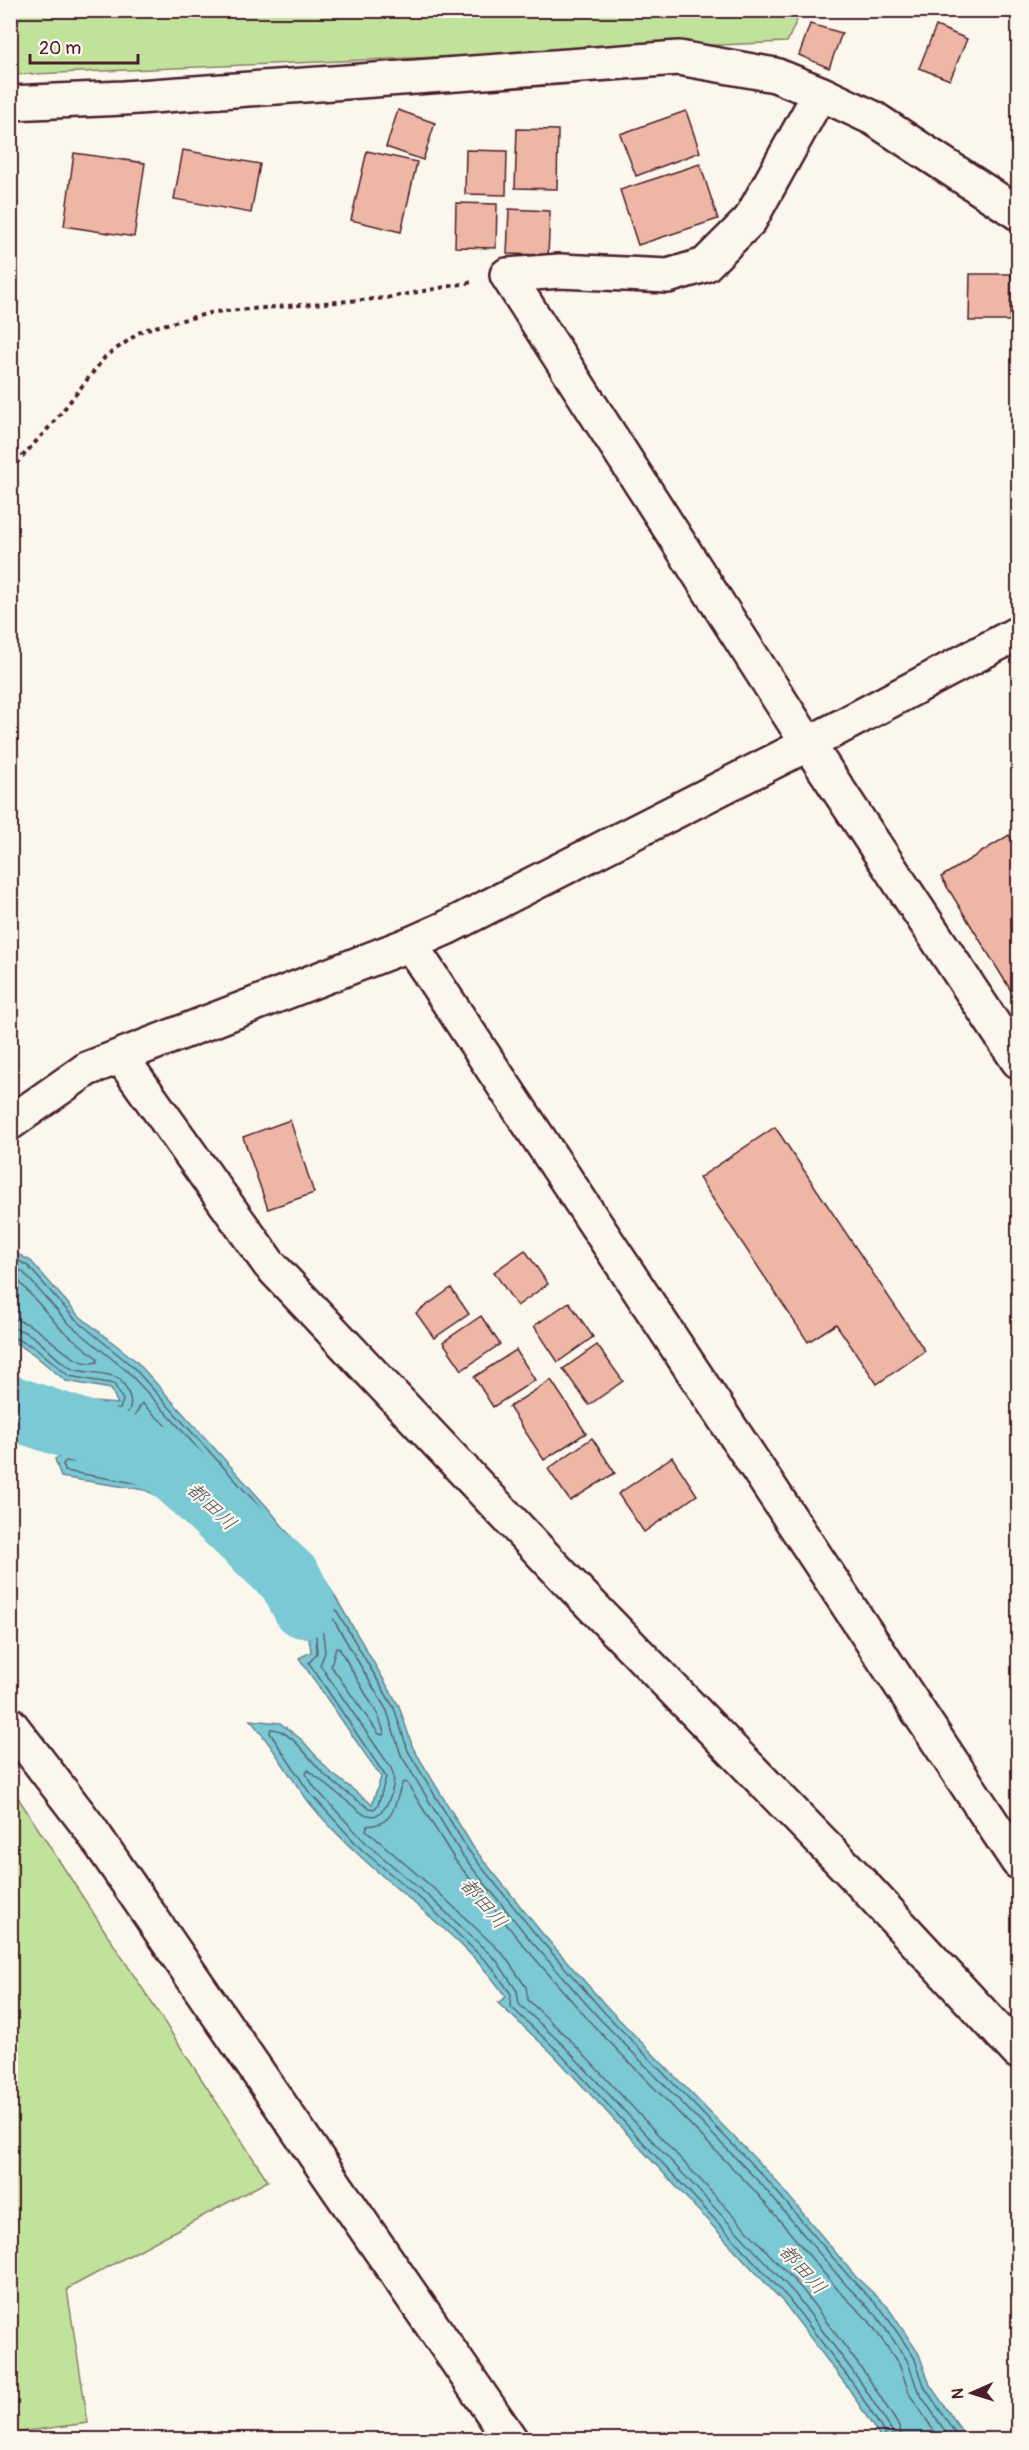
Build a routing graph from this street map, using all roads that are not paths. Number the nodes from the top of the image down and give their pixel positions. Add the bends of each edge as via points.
1 (819, 93) junction
2 (10, 103) edge
3 (1018, 213) edge
4 (1018, 633) edge
5 (808, 744) junction
6 (410, 944) junction
7 (121, 1057) junction
8 (1018, 1062) edge
9 (10, 1123) edge
10 (10, 1724) edge
11 (1018, 1862) edge
12 (1018, 2052) edge
13 (511, 2439) edge

1 - 2 street via 775,75 679,58
1 - 3 street via 873,118
1 - 5 street via 750,220 705,265 668,276 560,271 507,275
4 - 5 street
5 - 6 street
5 - 8 street
6 - 7 street
6 - 11 street
7 - 9 street via 87,1069
7 - 12 street via 269,1264 564,1577 853,1874
10 - 13 street via 89,1827

